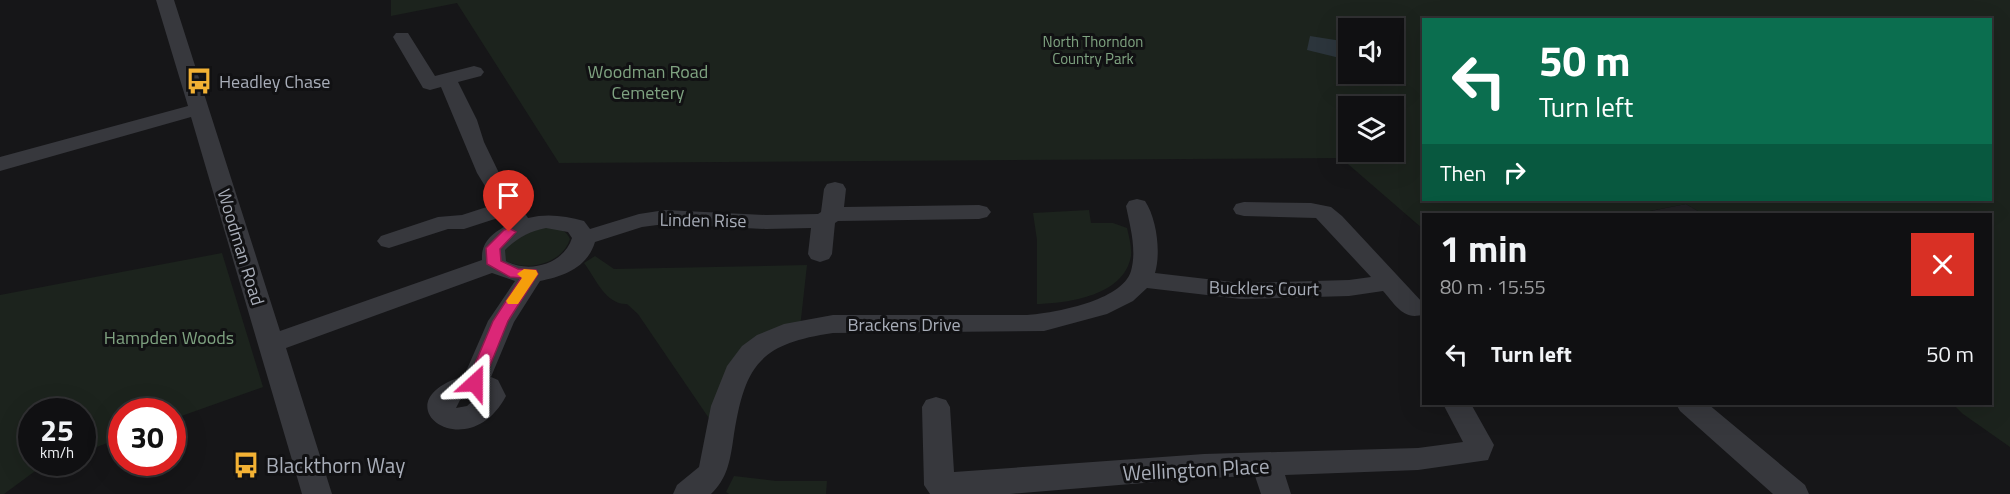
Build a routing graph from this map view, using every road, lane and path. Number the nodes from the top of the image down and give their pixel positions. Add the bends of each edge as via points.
1 (186, 0) edge
2 (166, 2) edge
3 (402, 37) dead end
4 (474, 72) dead end
5 (431, 84) junction
6 (199, 109) junction
7 (0, 165) edge
8 (835, 189) dead end
9 (1137, 206) dead end
10 (1244, 209) dead end
11 (979, 212) dead end
12 (516, 217) junction
13 (828, 218) junction
14 (584, 238) junction
15 (389, 241) dead end
16 (820, 254) dead end
17 (494, 264) junction
18 (531, 274) junction
19 (1141, 279) junction
20 (1387, 282) junction
21 (1414, 309) dead end
22 (270, 344) junction
23 (475, 383) dead end
24 (1458, 405) edge
25 (1691, 405) edge
26 (936, 407) dead end
27 (1266, 465) junction
28 (999, 488) edge
29 (317, 494) edge
30 (688, 494) edge
31 (1276, 494) edge
32 (1794, 494) edge

1 - 2 street
2 - 6 street, Woodman Road
3 - 5 street
4 - 5 street
5 - 12 street via 467,120 472,142
6 - 7 street
6 - 22 street, Woodman Road
8 - 13 street
9 - 19 street via 1144,239
10 - 20 street via 1323,212
11 - 13 street, Linden Rise
12 - 14 street via 564,222 576,226
12 - 15 street via 446,222
12 - 17 street via 509,232 493,248
13 - 14 street, Linden Rise via 766,222 665,217
13 - 16 street
14 - 18 street via 573,258
17 - 18 street via 515,274
17 - 22 street
18 - 23 street via 501,321
19 - 20 street, Bucklers Court via 1240,291 1349,288
19 - 30 street, Brackens Drive via 1123,297 1098,309 1042,322 833,324 782,334 751,351 736,370 719,433 715,469
20 - 21 street
22 - 29 street, Woodman Road
24 - 27 street, Wellington Place via 1479,445 1478,452 1418,459
25 - 32 street
26 - 28 street, Wellington Place via 939,485
27 - 28 street, Wellington Place via 1204,466
27 - 31 street

